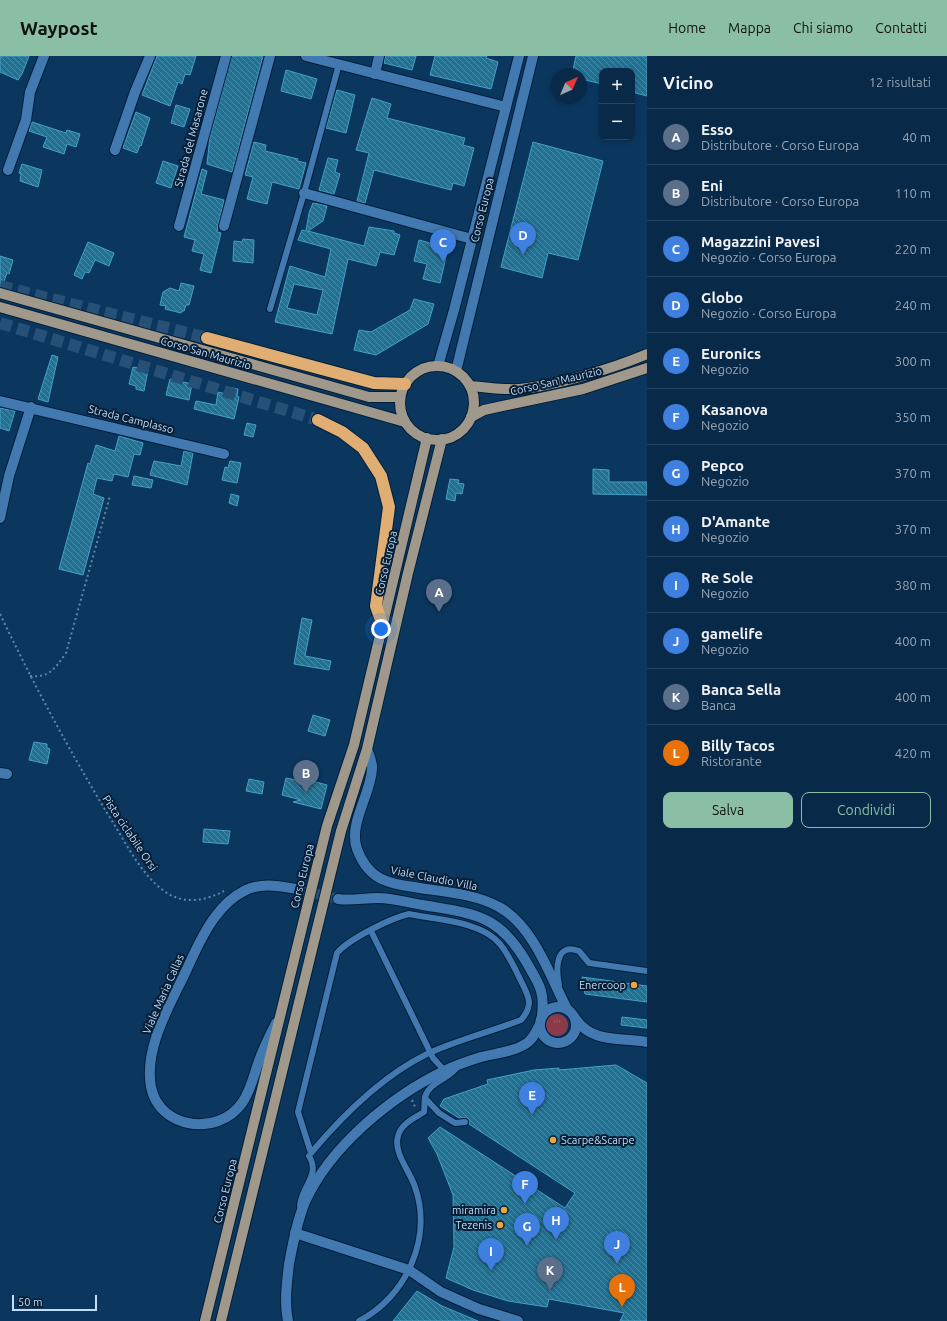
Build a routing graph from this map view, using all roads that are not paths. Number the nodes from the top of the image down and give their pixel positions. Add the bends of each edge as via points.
1 (44, 56) edge
2 (150, 56) edge
3 (226, 56) edge
4 (270, 56) edge
5 (306, 56) edge
6 (379, 56) edge
7 (519, 56) edge
8 (534, 56) edge
9 (339, 64) junction
10 (375, 74) junction
11 (506, 107) junction
12 (115, 150) dead end
13 (8, 170) dead end
14 (304, 193) junction
15 (179, 226) dead end
16 (224, 226) dead end
17 (472, 239) junction
18 (0, 293) edge
19 (0, 307) edge
20 (270, 309) dead end
21 (207, 338) tunnel mouth
22 (647, 354) edge
23 (438, 366) junction
24 (647, 368) edge
25 (456, 371) junction
26 (405, 384) junction
27 (470, 386) junction
28 (400, 397) junction
29 (0, 400) edge
30 (31, 407) junction
31 (471, 417) junction
32 (318, 420) tunnel mouth
33 (405, 422) junction
34 (427, 438) junction
35 (442, 439) junction
36 (224, 454) dead end
37 (0, 518) edge
38 (384, 626) junction
39 (368, 749) junction
40 (297, 889) tunnel mouth
41 (338, 899) tunnel mouth
42 (371, 931) junction
43 (647, 971) edge
44 (561, 996) junction
45 (567, 1009) junction
46 (281, 1014) junction
47 (542, 1014) junction
48 (574, 1018) junction
49 (539, 1026) junction
50 (647, 1042) edge
51 (431, 1053) junction
52 (460, 1064) junction
53 (444, 1070) junction
54 (425, 1098) junction
55 (465, 1122) dead end
56 (309, 1156) dead end
57 (302, 1214) junction
58 (295, 1233) junction
59 (409, 1270) junction
60 (205, 1321) edge
61 (221, 1321) edge
62 (288, 1321) edge
63 (359, 1321) edge
64 (518, 1321) edge

1 - 13 street via 30,92 26,120
2 - 12 street
3 - 15 street, Strada del Masarone
4 - 16 street
5 - 9 street
6 - 10 street
7 - 11 street, Corso Europa
8 - 25 street, Corso Europa
9 - 10 street
9 - 14 lane
10 - 11 street
11 - 17 street, Corso Europa
14 - 17 street
14 - 20 lane
17 - 23 street, Corso Europa
18 - 28 main road, Corso San Maurizio via 370,397
19 - 33 main road, Corso San Maurizio
21 - 26 highway via 374,383
22 - 27 main road, Corso San Maurizio via 573,378 519,389
23 - 25 main road
23 - 26 main road via 419,370
24 - 31 main road, Corso San Maurizio via 583,389 484,410
25 - 27 main road
26 - 28 main road
27 - 31 main road via 474,406
28 - 33 main road
29 - 30 street, Strada Camplasso
30 - 36 street, Strada Camplasso
30 - 37 street via 9,476
31 - 35 main road via 464,428
32 - 38 highway via 342,432 363,448 381,476 389,507 376,606
33 - 34 main road via 415,432
34 - 35 main road
34 - 38 main road, Corso Europa
35 - 39 main road
38 - 46 main road, Corso Europa via 354,745 327,826
39 - 44 street, Viale Claudio Villa via 372,769 356,831 357,847 363,862 383,880 478,899 499,907 527,933
39 - 61 main road via 341,831
40 - 46 street, Viale Maria Callas via 260,885 245,890 228,901 205,931 153,1047 151,1088 158,1103 168,1114 194,1125 215,1123 233,1112 245,1097 262,1052
41 - 47 street via 379,898 468,913 490,921 502,929 524,958 544,996
42 - 51 lane
42 - 51 lane via 398,916 409,914 476,927 499,943 529,998 530,1004 526,1015 521,1020
42 - 51 lane via 344,945 338,953 298,1112 311,1153 347,1113 374,1090
43 - 44 lane via 589,963 579,951 567,950 557,964
44 - 45 street, Viale Claudio Villa
45 - 47 street via 556,1006
45 - 48 street
46 - 60 main road, Corso Europa
47 - 49 street
48 - 49 street via 575,1030 568,1040 562,1043 555,1043 544,1037
48 - 50 street via 592,1035
49 - 52 street via 533,1037 516,1049
51 - 53 lane
52 - 53 street
52 - 54 lane via 454,1073 433,1085
53 - 57 street via 378,1112 342,1148 315,1183
54 - 55 lane via 439,1113 455,1123
54 - 59 lane via 424,1112 401,1127 397,1137 402,1160 419,1197 421,1212 418,1244
56 - 57 lane via 314,1172 301,1197 299,1205
57 - 58 street
58 - 59 street
58 - 62 street via 286,1297
59 - 63 lane via 384,1303 371,1315
59 - 64 street via 441,1292 479,1309

